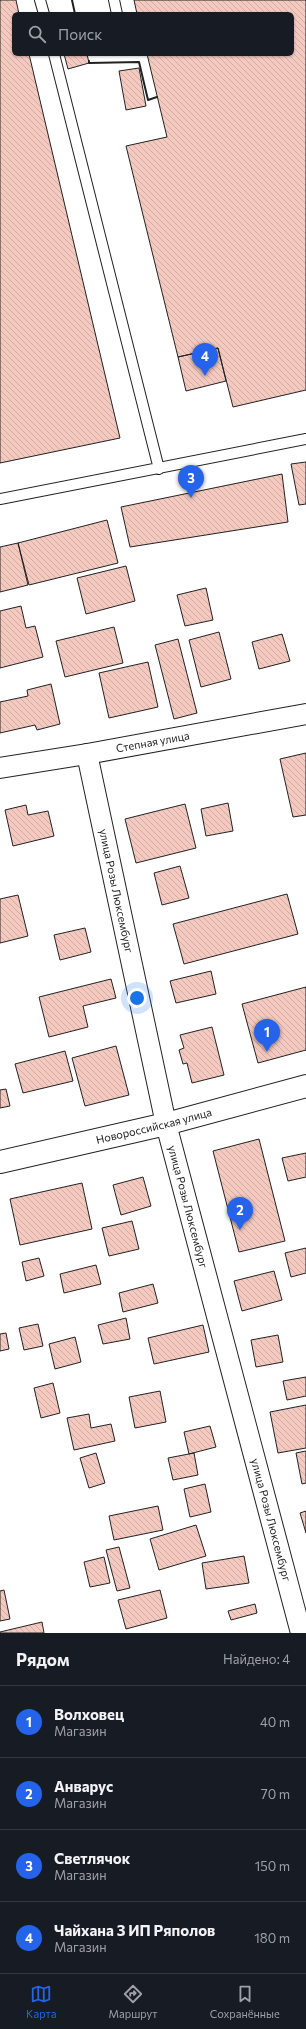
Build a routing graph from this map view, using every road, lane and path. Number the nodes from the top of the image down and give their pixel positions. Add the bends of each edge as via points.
1 (40, 0) edge
2 (114, 0) edge
3 (43, 12) edge
4 (117, 12) edge
5 (55, 56) edge
6 (306, 439) edge
7 (159, 469) junction
8 (0, 499) edge
9 (306, 714) edge
10 (87, 754) junction
11 (0, 768) edge
12 (306, 1086) edge
13 (166, 1124) junction
14 (0, 1162) edge
15 (301, 1633) edge

1 - 3 lane
2 - 4 lane
5 - 7 lane
6 - 7 lane
7 - 8 lane
9 - 10 street, Степная улица
10 - 11 street, Степная улица
10 - 13 street, улица Розы Люксембург
12 - 13 street, Новороссийская улица
13 - 14 street, Новороссийская улица
13 - 15 street, улица Розы Люксембург

